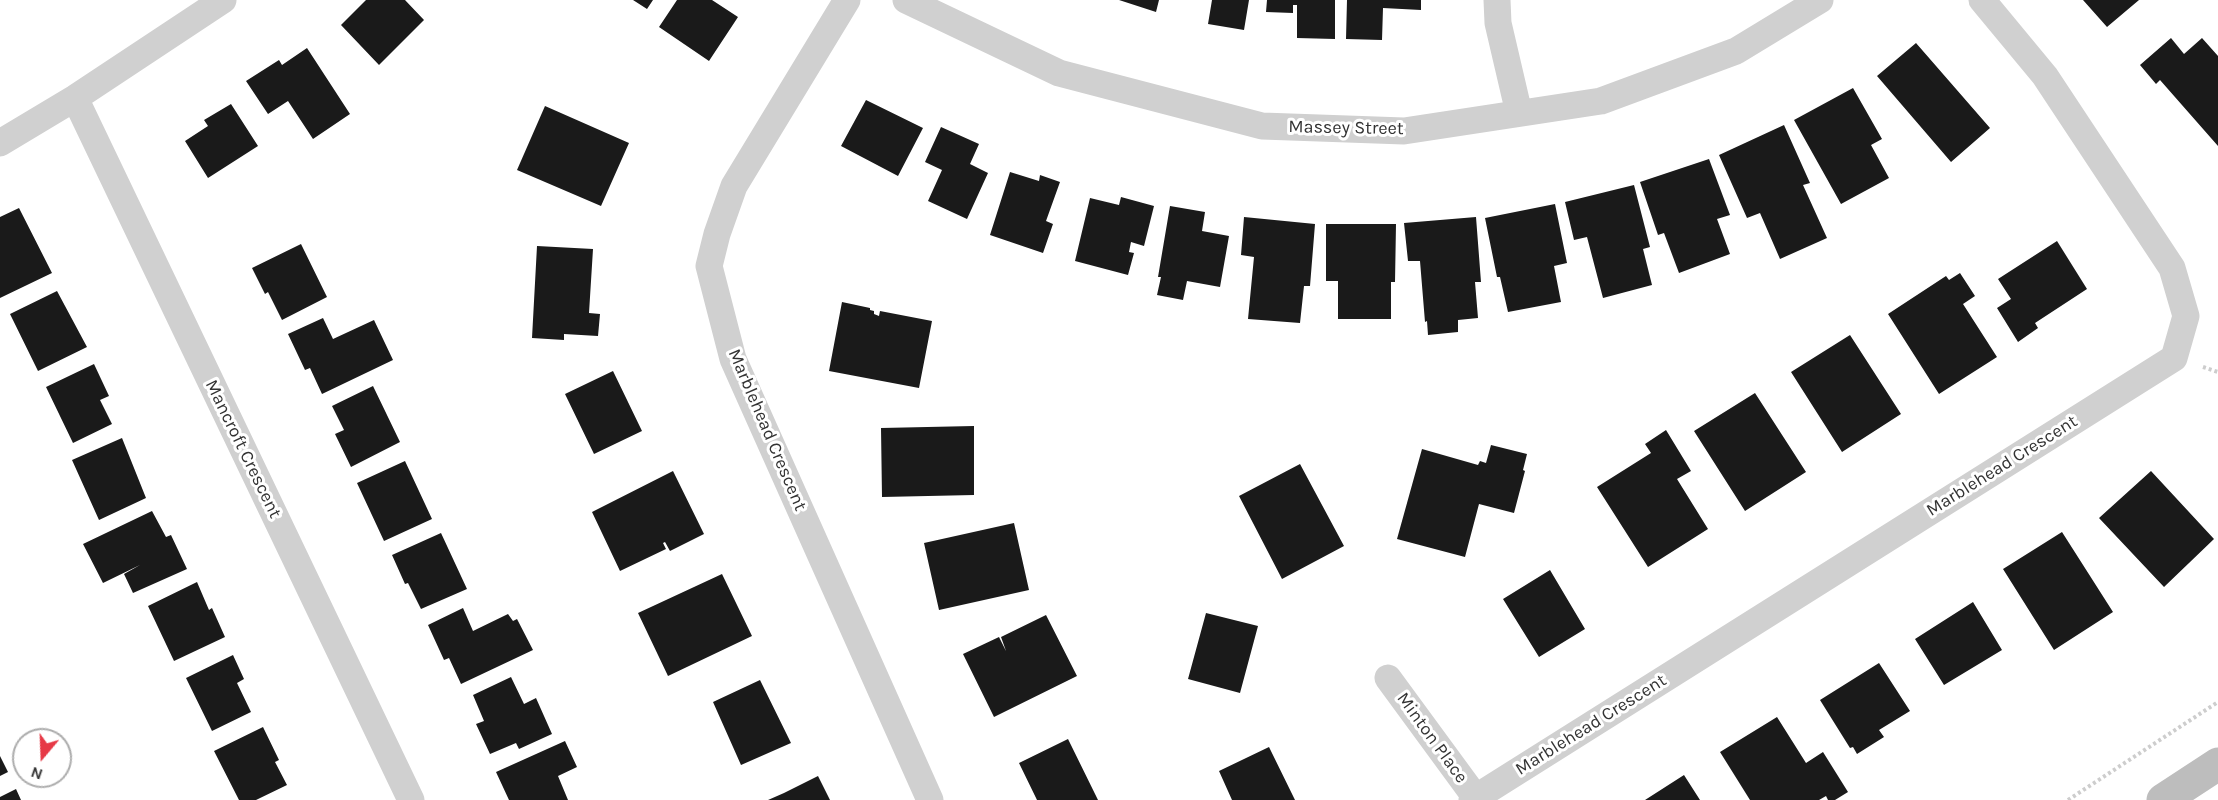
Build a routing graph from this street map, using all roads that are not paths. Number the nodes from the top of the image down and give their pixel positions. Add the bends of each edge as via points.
1 (223, 0) edge
2 (847, 0) edge
3 (906, 0) edge
4 (1497, 0) edge
5 (1820, 0) edge
6 (1982, 0) edge
7 (75, 98) junction
8 (1519, 113) junction
9 (0, 143) edge
10 (1388, 678) dead end
11 (2218, 764) edge
12 (1474, 799) edge
13 (411, 800) edge
14 (930, 800) edge
15 (2163, 800) edge

1 - 7 street
2 - 14 street, Marblehead Crescent via 734,186 710,266 733,359
3 - 8 street, Massey Street via 1059,73 1262,126 1404,131
4 - 8 street via 1498,23
5 - 8 street, Massey Street via 1736,51 1601,101
6 - 12 street, Marblehead Crescent via 2045,76 2172,268 2186,316 2174,358
7 - 9 street
7 - 13 street, Mancroft Crescent
10 - 12 street, Minton Place
11 - 15 main road

